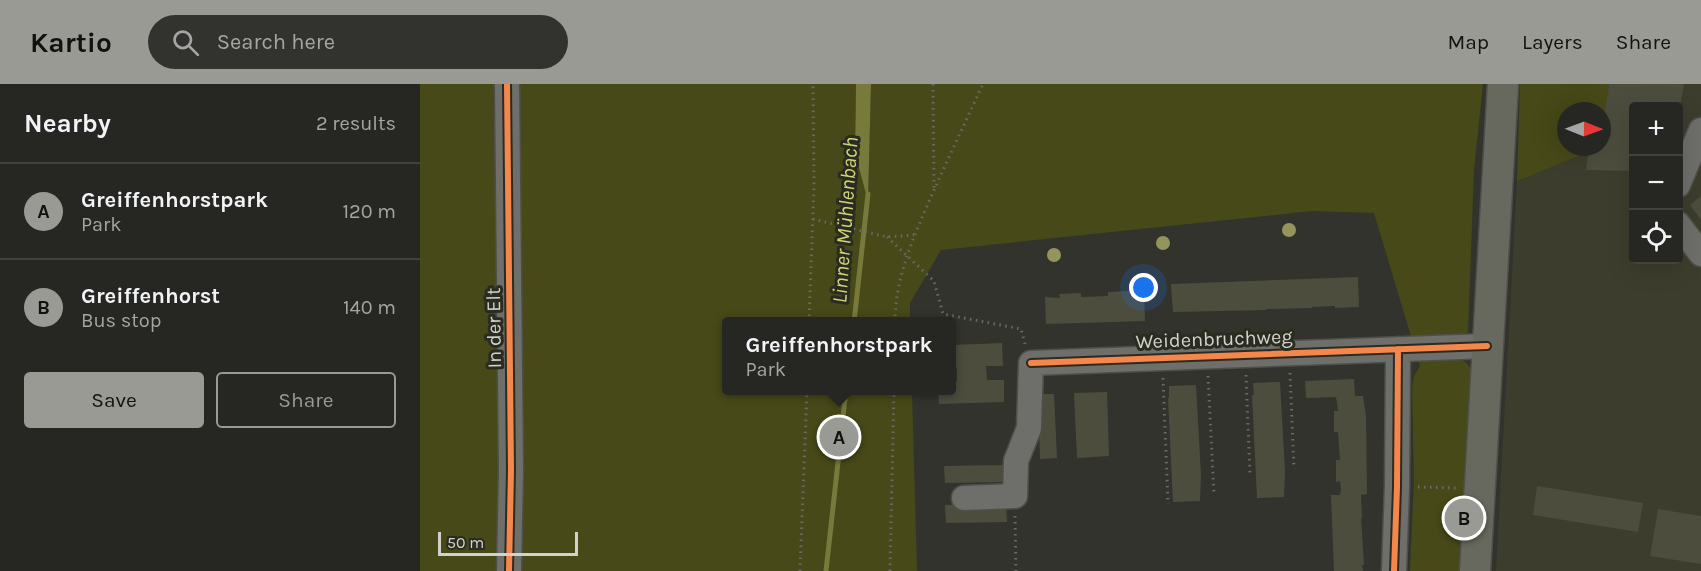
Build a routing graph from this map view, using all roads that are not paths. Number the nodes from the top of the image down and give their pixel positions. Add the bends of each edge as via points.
1 (507, 84) edge
2 (1503, 84) edge
3 (1701, 130) edge
4 (1683, 173) edge
5 (1683, 231) edge
6 (1701, 254) edge
7 (1486, 346) junction
8 (1398, 349) junction
9 (964, 498) dead end
10 (508, 571) edge
11 (1394, 571) edge
12 (1475, 571) edge

1 - 10 street, In der Elt via 511,458
2 - 7 main road
3 - 4 street
5 - 6 street
7 - 8 street, Weidenbruchweg
7 - 12 main road
8 - 9 street, Weidenbruchweg via 1031,363 1029,428 1016,461 1015,496
8 - 11 street

